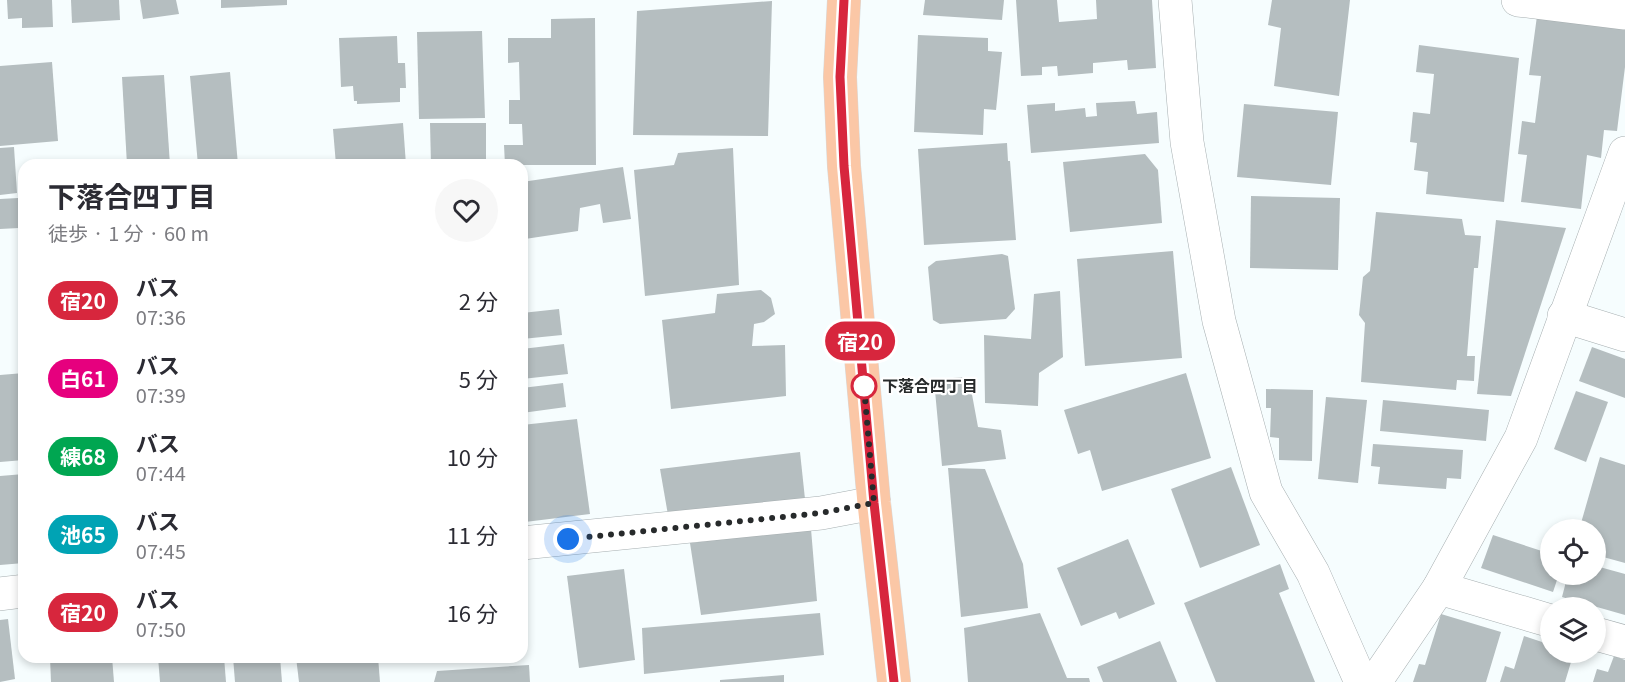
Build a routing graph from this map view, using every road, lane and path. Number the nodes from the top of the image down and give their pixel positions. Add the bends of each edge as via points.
1 (844, 0) edge
2 (1175, 0) edge
3 (1518, 0) edge
4 (1625, 13) edge
5 (1625, 153) edge
6 (1564, 316) junction
7 (1625, 334) edge
8 (874, 503) junction
9 (528, 542) edge
10 (1439, 588) junction
11 (18, 592) edge
12 (0, 594) edge
13 (1540, 618) edge
14 (1606, 637) edge
15 (1625, 642) edge
16 (894, 682) edge
17 (1361, 682) edge
18 (1375, 682) edge

1 - 8 main road via 840,77 844,166
2 - 17 street via 1187,142 1218,321 1266,492 1313,573
3 - 4 street
5 - 6 street
6 - 7 street
6 - 10 street via 1521,438
8 - 9 street via 821,513
8 - 16 main road
10 - 13 street
10 - 18 street
11 - 12 street
14 - 15 street

